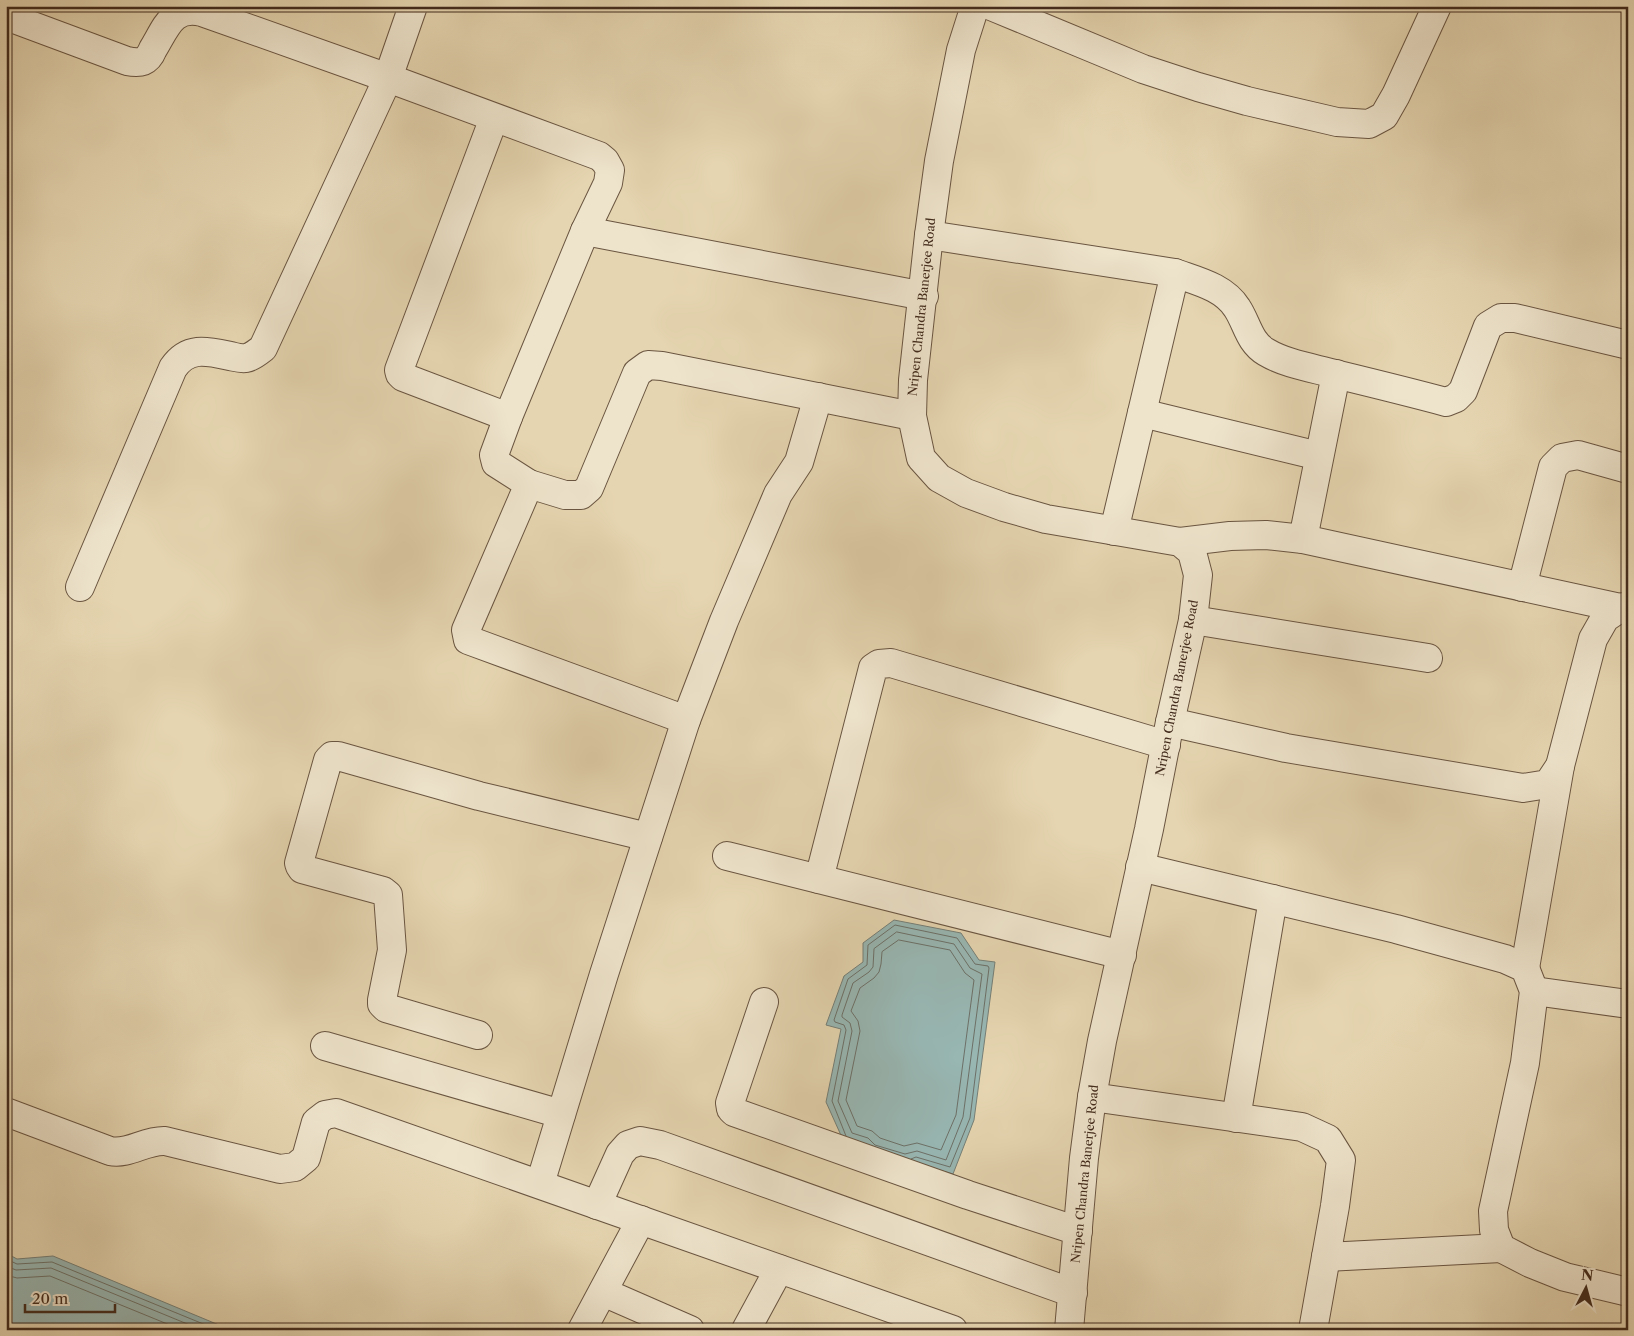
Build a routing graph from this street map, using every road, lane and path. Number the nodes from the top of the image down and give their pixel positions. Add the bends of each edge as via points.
1 (413, 6) edge
2 (975, 6) edge
3 (991, 6) edge
4 (1436, 6) edge
5 (6, 16) edge
6 (388, 78) junction
7 (494, 118) junction
8 (585, 231) junction
9 (929, 236) junction
10 (1175, 273) junction
11 (924, 296) junction
12 (1628, 345) edge
13 (1336, 374) junction
14 (818, 397) junction
15 (1142, 412) junction
16 (912, 416) junction
17 (508, 417) junction
18 (1320, 456) junction
19 (1628, 469) edge
20 (529, 484) junction
21 (1114, 531) junction
22 (1303, 539) junction
23 (1180, 542) junction
24 (80, 587) dead end
25 (1522, 587) junction
26 (1624, 607) edge
27 (1193, 620) junction
28 (1428, 658) dead end
29 (686, 720) junction
30 (1168, 734) junction
31 (1560, 766) junction
32 (648, 836) junction
33 (727, 856) dead end
34 (1140, 866) junction
35 (819, 879) junction
36 (1273, 899) junction
37 (1122, 955) junction
38 (1530, 980) junction
39 (764, 1002) dead end
40 (1628, 1004) edge
41 (478, 1035) dead end
42 (325, 1046) dead end
43 (1092, 1097) junction
44 (6, 1112) edge
45 (561, 1114) junction
46 (1236, 1118) junction
47 (540, 1184) junction
48 (597, 1205) junction
49 (641, 1220) junction
50 (1078, 1231) junction
51 (1501, 1248) junction
52 (1326, 1256) junction
53 (779, 1269) junction
54 (603, 1292) junction
55 (1628, 1292) edge
56 (1073, 1293) junction
57 (582, 1330) edge
58 (690, 1330) edge
59 (746, 1330) edge
60 (953, 1330) edge
61 (1069, 1330) edge
62 (1313, 1330) edge

1 - 6 street
2 - 9 street, Nripen Chandra Banerjee Road via 961,50 939,161
3 - 4 street via 1143,69 1198,87 1337,122 1369,124 1384,116 1396,95
5 - 6 street via 127,61 142,62 149,57 169,22 184,10 193,10
6 - 7 street
6 - 24 street via 263,348 248,358 198,351 186,355 173,368
7 - 8 street via 606,161 610,170 608,182
7 - 17 street via 399,370 403,377
8 - 11 street
8 - 17 street
9 - 10 street
9 - 11 street, Nripen Chandra Banerjee Road
10 - 13 street via 1224,293 1237,308 1250,337 1265,351
10 - 15 street
11 - 16 street, Nripen Chandra Banerjee Road via 913,380
12 - 13 street via 1515,318 1501,318 1488,326 1463,391 1446,402
13 - 18 street
14 - 16 street
14 - 20 street via 648,365 637,373 589,488 581,495 565,495
14 - 29 street via 799,462 778,494
15 - 18 street
15 - 21 street
16 - 21 street, Nripen Chandra Banerjee Road via 921,458 940,478 966,493 1004,508 1046,519
17 - 20 street via 494,458 496,463
18 - 22 street
19 - 25 street via 1578,455 1562,458 1553,467
20 - 29 street via 466,630 468,640
21 - 23 street, Nripen Chandra Banerjee Road
22 - 23 street via 1266,535
22 - 25 street
23 - 27 street, Nripen Chandra Banerjee Road via 1192,552 1198,575
25 - 26 street
26 - 31 street via 1605,618 1593,639
27 - 28 street
27 - 30 street, Nripen Chandra Banerjee Road
29 - 32 street
30 - 31 street via 1286,748 1523,788 1548,784
30 - 34 street, Nripen Chandra Banerjee Road
30 - 35 street via 891,663 879,664 873,668
31 - 38 street
32 - 41 street via 479,796 338,756 328,760 300,866 384,891 388,895 392,943 382,1000 386,1008
32 - 45 street
33 - 35 street
34 - 36 street
34 - 37 street, Nripen Chandra Banerjee Road
35 - 37 street
36 - 38 street via 1505,959
36 - 46 street
37 - 43 street, Nripen Chandra Banerjee Road
38 - 40 street
38 - 51 street via 1525,1063 1493,1211 1494,1230
39 - 50 street via 730,1103 734,1112
42 - 45 street
43 - 46 street
43 - 50 street, Nripen Chandra Banerjee Road
44 - 47 street via 110,1151 121,1152 155,1140 165,1141 280,1169 295,1167 306,1158 316,1122 325,1114 336,1113
45 - 47 street
46 - 52 street via 1302,1128 1328,1139 1341,1160
47 - 48 street
48 - 49 street
48 - 56 street via 620,1154 628,1145 640,1141 669,1148
49 - 53 street
49 - 54 street
50 - 56 street, Nripen Chandra Banerjee Road
51 - 52 street
51 - 55 street via 1565,1277
52 - 62 street
53 - 59 street
53 - 60 street
54 - 57 street
54 - 58 street
56 - 61 street, Nripen Chandra Banerjee Road

